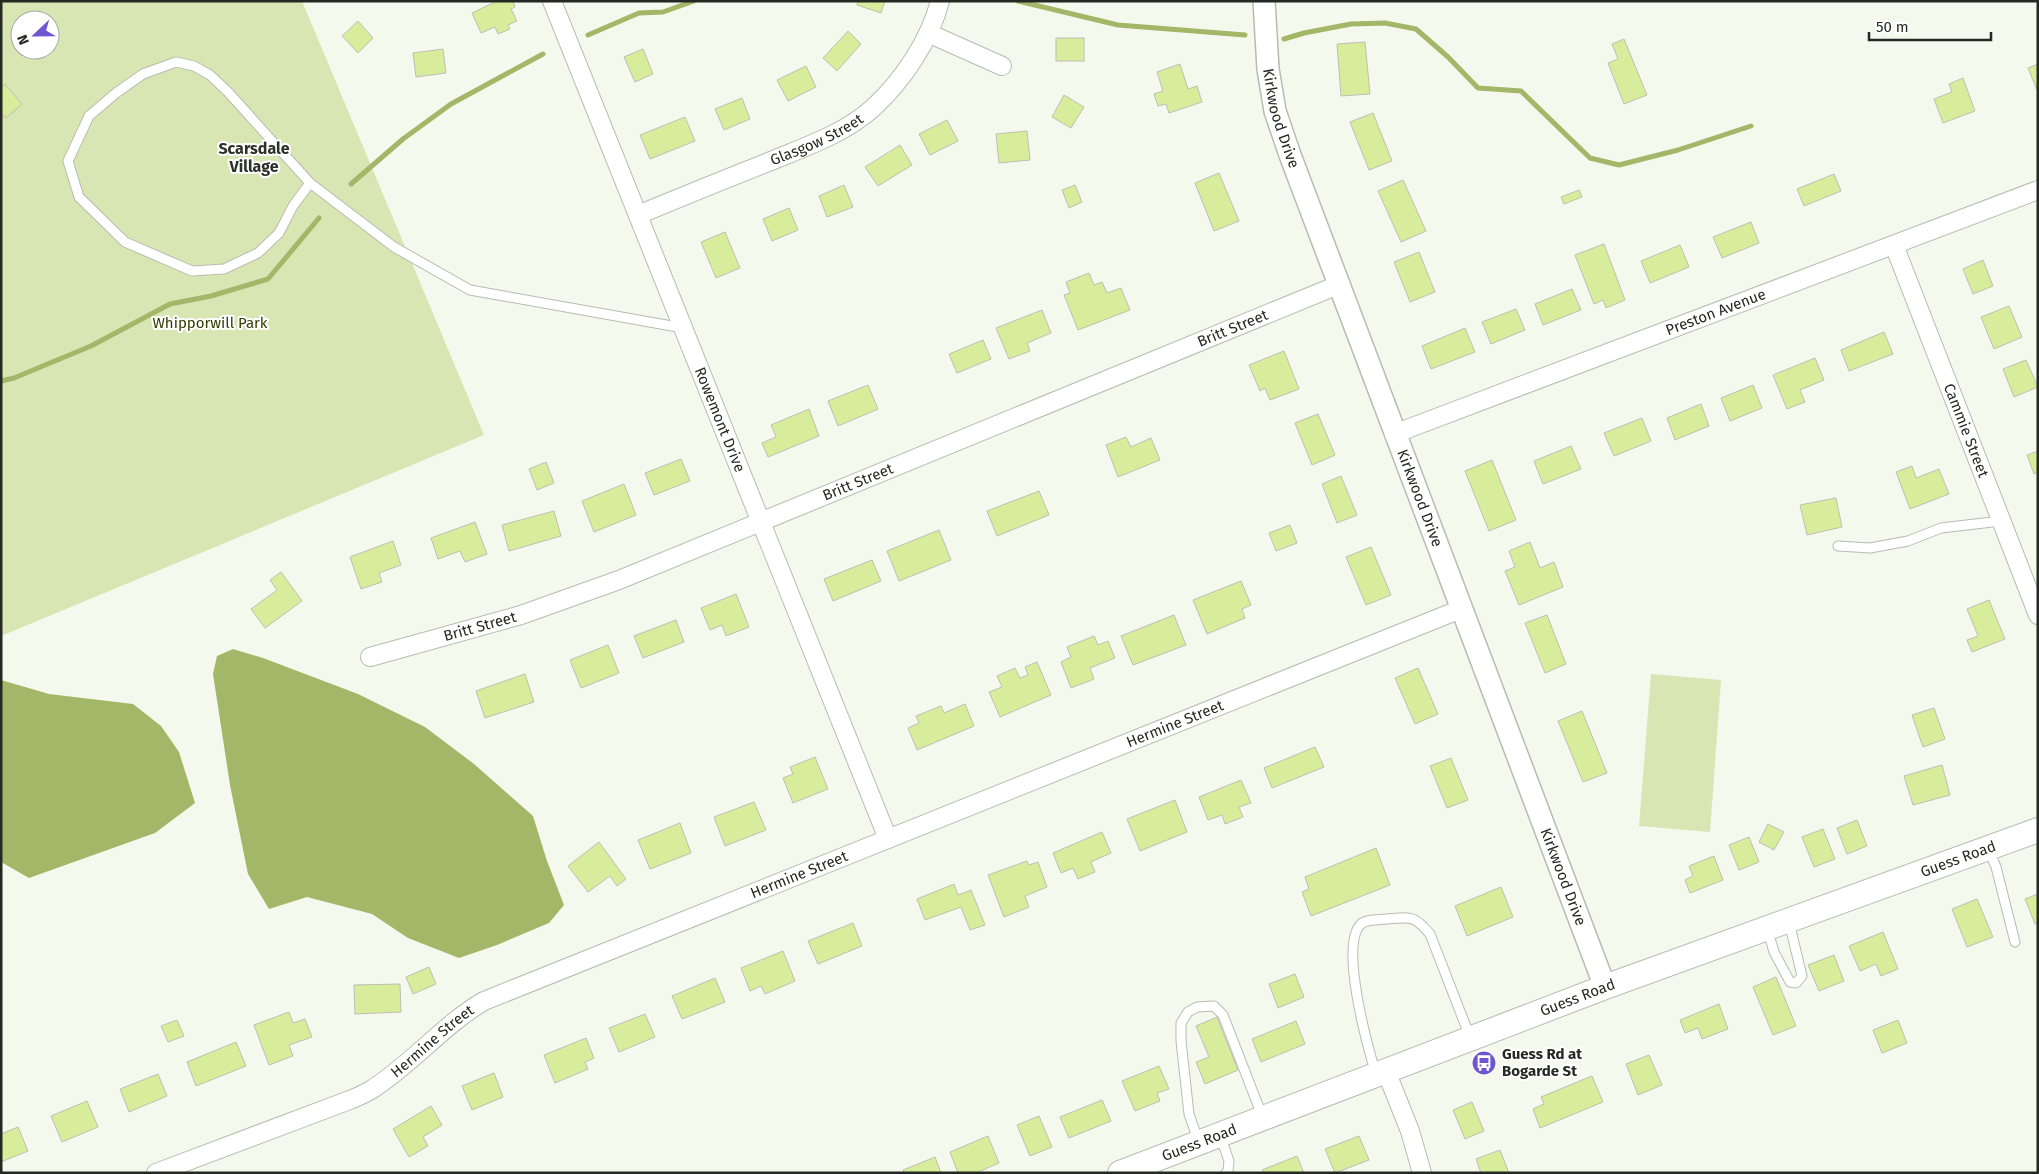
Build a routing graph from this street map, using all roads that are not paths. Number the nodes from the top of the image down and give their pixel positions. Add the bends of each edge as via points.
1 (552, 1) edge
2 (940, 1) edge
3 (1264, 1) edge
4 (928, 33) junction
5 (1002, 66) dead end
6 (310, 183) junction
7 (2038, 190) edge
8 (638, 215) junction
9 (1894, 245) junction
10 (1338, 285) junction
11 (685, 328) junction
12 (1394, 434) junction
13 (2002, 521) junction
14 (760, 522) junction
15 (1838, 546) dead end
16 (1461, 609) junction
17 (2038, 615) edge
18 (370, 657) dead end
19 (2038, 830) edge
20 (888, 839) junction
21 (1988, 848) junction
22 (1777, 924) junction
23 (2015, 942) dead end
24 (1605, 987) junction
25 (1470, 1039) junction
26 (1381, 1073) junction
27 (1263, 1118) junction
28 (1209, 1139) junction
29 (156, 1173) edge
30 (1120, 1173) edge
31 (1226, 1173) edge
32 (1422, 1173) edge

1 - 8 street, Rowemont Drive
2 - 4 street, Glasgow Street
3 - 10 street, Kirkwood Drive via 1268,69 1275,111
4 - 5 street
4 - 8 street, Glasgow Street via 911,64 874,107 848,125 814,143
6 - 6 lane via 210,75 194,66 176,62 143,74 89,116 68,160 79,197 125,242 192,271 224,269 258,254 279,233
6 - 11 lane via 394,247 470,290
7 - 9 street, Preston Avenue
8 - 11 street, Rowemont Drive
9 - 12 street, Preston Avenue
9 - 13 street, Cammie Street
10 - 12 street, Kirkwood Drive
10 - 14 street, Britt Street
11 - 14 street, Rowemont Drive
12 - 16 street, Kirkwood Drive
13 - 15 lane via 1941,528 1908,541 1870,548
13 - 17 street, Cammie Street
14 - 18 street, Britt Street via 619,580 521,615
14 - 20 street, Rowemont Drive
16 - 20 street, Hermine Street
16 - 24 street, Kirkwood Drive
19 - 21 main road, Guess Road
20 - 29 street, Hermine Street via 484,1001 440,1032 371,1090 347,1102
21 - 22 main road, Guess Road
21 - 23 lane
22 - 22 lane via 1774,952 1790,982 1796,983 1802,976
22 - 24 main road, Guess Road
24 - 25 main road, Guess Road
25 - 26 main road, Guess Road
25 - 26 lane via 1430,934 1411,917 1367,921 1355,935 1356,989 1364,1037
26 - 27 main road, Guess Road
26 - 32 street via 1410,1131
27 - 28 main road, Guess Road
27 - 28 lane via 1223,1015 1214,1006 1197,1007 1188,1012 1181,1023 1180,1041 1189,1114
28 - 30 main road, Guess Road
28 - 31 lane via 1229,1161

